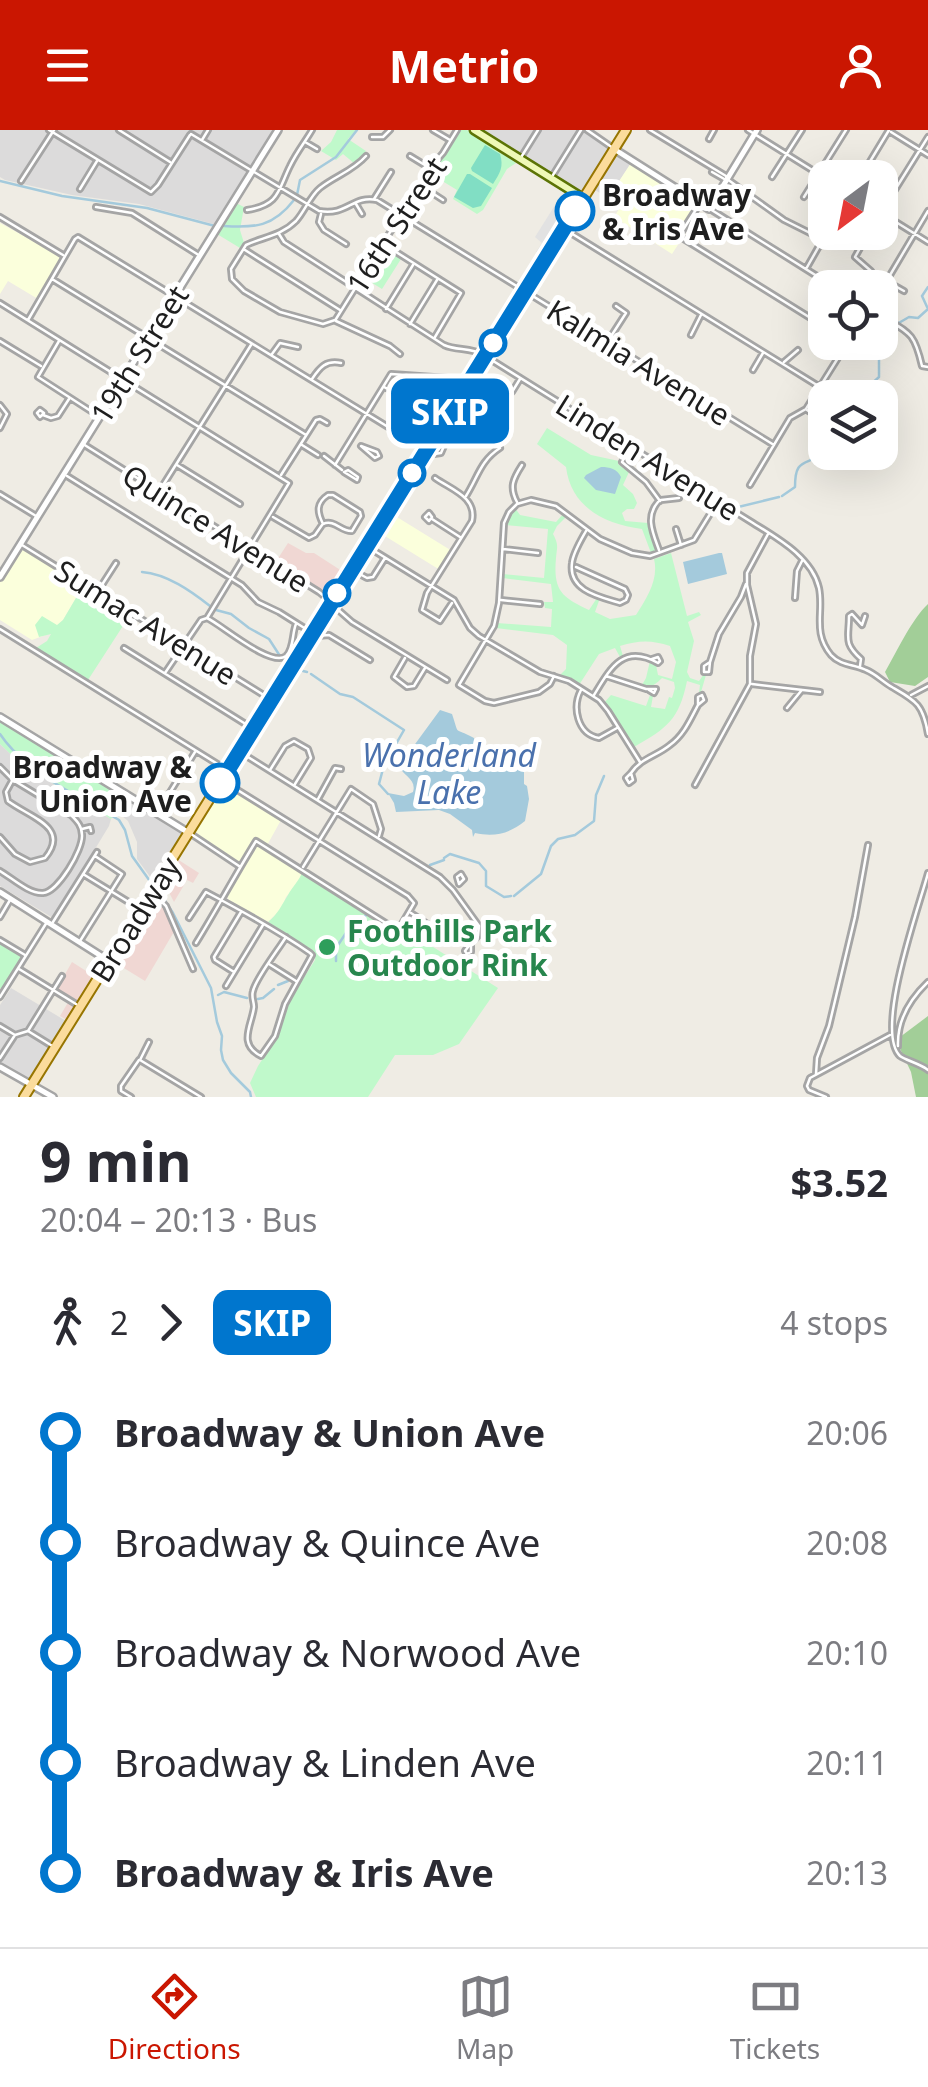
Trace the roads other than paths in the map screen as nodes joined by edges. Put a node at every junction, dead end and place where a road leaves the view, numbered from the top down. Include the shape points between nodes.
1 (119, 130) edge
2 (208, 130) edge
3 (278, 130) edge
4 (312, 130) edge
5 (390, 130) edge
6 (432, 130) edge
7 (458, 130) edge
8 (474, 130) edge
9 (538, 130) edge
10 (584, 130) edge
11 (626, 130) edge
12 (650, 130) edge
13 (671, 130) edge
14 (714, 130) edge
15 (802, 130) edge
16 (846, 130) edge
17 (889, 130) edge
18 (51, 131) edge
19 (754, 131) edge
20 (190, 132) edge
21 (486, 133) edge
22 (372, 137) dead end
23 (928, 137) edge
24 (665, 139) junction
25 (709, 139) dead end
26 (202, 140) junction
27 (451, 141) junction
28 (305, 142) junction
29 (317, 149) dead end
30 (614, 150) junction
31 (920, 150) junction
32 (787, 154) junction
33 (928, 154) edge
34 (366, 156) dead end
35 (410, 156) dead end
36 (520, 159) junction
37 (98, 160) junction
38 (828, 160) edge
39 (871, 160) edge
40 (172, 162) junction
41 (808, 167) edge
42 (430, 168) junction
43 (253, 171) junction
44 (391, 172) dead end
45 (551, 178) junction
46 (772, 178) dead end
47 (727, 180) junction
48 (21, 181) dead end
49 (419, 185) junction
50 (898, 185) edge
51 (281, 188) junction
52 (80, 189) dead end
53 (808, 192) edge
54 (583, 198) junction
55 (804, 198) dead end
56 (374, 199) junction
57 (443, 200) dead end
58 (355, 203) junction
59 (700, 203) junction
60 (308, 204) junction
61 (96, 207) dead end
62 (709, 208) junction
63 (247, 210) dead end
64 (928, 211) edge
65 (322, 212) junction
66 (362, 214) dead end
67 (400, 214) junction
68 (0, 217) edge
69 (898, 224) edge
70 (564, 229) junction
71 (808, 233) edge
72 (279, 234) junction
73 (914, 234) junction
74 (928, 242) edge
75 (346, 244) dead end
76 (383, 244) junction
77 (243, 248) junction
78 (818, 250) edge
79 (859, 250) edge
80 (64, 256) junction
81 (200, 256) junction
82 (414, 264) junction
83 (806, 269) joint
84 (870, 270) edge
85 (893, 270) edge
86 (438, 278) junction
87 (52, 279) junction
88 (356, 287) junction
89 (898, 288) edge
90 (525, 292) junction
91 (904, 292) dead end
92 (175, 296) junction
93 (0, 303) edge
94 (616, 306) dead end
95 (386, 308) junction
96 (341, 310) junction
97 (702, 314) junction
98 (808, 316) edge
99 (28, 320) junction
100 (335, 320) junction
101 (410, 324) junction
102 (898, 328) edge
103 (691, 335) dead end
104 (149, 338) junction
105 (60, 339) junction
106 (434, 339) junction
107 (0, 342) edge
108 (607, 342) junction
109 (252, 343) junction
110 (298, 347) dead end
111 (798, 350) dead end
112 (764, 352) junction
113 (400, 354) dead end
114 (271, 356) junction
115 (485, 356) junction
116 (342, 363) dead end
117 (783, 364) junction
118 (42, 367) junction
119 (928, 368) edge
120 (753, 370) dead end
121 (521, 378) junction
122 (123, 379) junction
123 (311, 380) junction
124 (809, 380) edge
125 (468, 382) junction
126 (226, 385) junction
127 (383, 386) junction
128 (512, 392) dead end
129 (70, 398) junction
130 (416, 401) dead end
131 (0, 404) edge
132 (808, 406) edge
133 (806, 409) joint
134 (366, 414) junction
135 (44, 415) dead end
136 (100, 416) junction
137 (328, 423) dead end
138 (453, 425) dead end
139 (200, 426) junction
140 (0, 428) edge
141 (306, 435) junction
142 (351, 438) junction
143 (83, 444) junction
144 (300, 444) junction
145 (774, 445) junction
146 (361, 446) dead end
147 (631, 446) junction
148 (500, 448) dead end
149 (430, 452) junction
150 (318, 455) dead end
151 (324, 456) dead end
152 (176, 465) junction
153 (335, 465) junction
154 (522, 465) dead end
155 (344, 471) dead end
156 (64, 474) junction
157 (280, 476) junction
158 (435, 478) dead end
159 (750, 484) dead end
160 (159, 492) junction
161 (0, 494) edge
162 (465, 498) junction
163 (678, 498) dead end
164 (660, 501) junction
165 (718, 501) junction
166 (240, 504) dead end
167 (518, 504) junction
168 (270, 516) junction
169 (37, 517) junction
170 (432, 519) dead end
171 (324, 524) junction
172 (676, 529) dead end
173 (586, 530) junction
174 (769, 533) junction
175 (462, 538) junction
176 (20, 544) junction
177 (366, 546) junction
178 (681, 546) junction
179 (249, 549) junction
180 (501, 549) junction
181 (538, 552) dead end
182 (660, 553) junction
183 (574, 557) junction
184 (385, 558) junction
185 (802, 560) junction
186 (116, 563) dead end
187 (576, 567) junction
188 (355, 570) junction
189 (573, 572) junction
190 (0, 577) edge
191 (231, 578) junction
192 (747, 582) junction
193 (431, 586) junction
194 (98, 592) junction
195 (795, 598) dead end
196 (454, 600) junction
197 (499, 600) junction
198 (331, 603) junction
199 (540, 604) dead end
200 (865, 616) dead end
201 (207, 618) junction
202 (297, 623) junction
203 (0, 629) edge
204 (313, 633) junction
205 (486, 640) junction
206 (184, 646) junction
207 (124, 648) dead end
208 (406, 655) junction
209 (370, 660) dead end
210 (652, 660) dead end
211 (710, 662) dead end
212 (425, 667) junction
213 (859, 667) junction
214 (165, 673) junction
215 (554, 676) junction
216 (606, 676) junction
217 (446, 680) dead end
218 (750, 684) junction
219 (928, 686) edge
220 (582, 689) junction
221 (649, 690) dead end
222 (802, 690) junction
223 (820, 692) dead end
224 (593, 696) junction
225 (910, 696) junction
226 (271, 700) junction
227 (698, 706) dead end
228 (787, 708) dead end
229 (0, 717) edge
230 (618, 727) junction
231 (253, 728) junction
232 (928, 734) edge
233 (196, 750) junction
234 (239, 752) junction
235 (640, 762) junction
236 (0, 767) edge
237 (336, 767) dead end
238 (270, 770) junction
239 (228, 771) junction
240 (631, 773) dead end
241 (13, 780) junction
242 (222, 780) junction
243 (695, 785) dead end
244 (294, 786) junction
245 (317, 800) junction
246 (337, 812) junction
247 (156, 813) junction
248 (81, 829) junction
249 (92, 830) dead end
250 (188, 833) junction
251 (0, 837) edge
252 (378, 837) junction
253 (320, 840) junction
254 (868, 845) dead end
255 (240, 867) junction
256 (302, 870) junction
257 (0, 871) edge
258 (928, 873) edge
259 (83, 874) junction
260 (459, 884) dead end
261 (453, 890) junction
262 (111, 891) junction
263 (0, 892) edge
264 (152, 892) junction
265 (11, 899) junction
266 (221, 900) junction
267 (141, 910) junction
268 (242, 911) junction
269 (410, 912) junction
270 (0, 917) edge
271 (189, 918) dead end
272 (50, 922) junction
273 (264, 923) junction
274 (286, 937) junction
275 (447, 937) dead end
276 (0, 940) edge
277 (80, 941) junction
278 (196, 943) dead end
279 (471, 943) dead end
280 (26, 956) junction
281 (109, 961) junction
282 (269, 964) junction
283 (18, 968) junction
284 (193, 969) dead end
285 (234, 972) junction
286 (62, 976) dead end
287 (298, 982) junction
288 (928, 982) edge
289 (226, 986) dead end
290 (53, 990) junction
291 (2, 991) edge
292 (0, 997) edge
293 (80, 1007) junction
294 (0, 1026) edge
295 (28, 1031) junction
296 (891, 1034) junction
297 (15, 1035) junction
298 (150, 1042) dead end
299 (55, 1047) junction
300 (899, 1052) junction
301 (0, 1058) edge
302 (140, 1059) junction
303 (0, 1068) edge
304 (928, 1070) edge
305 (816, 1074) junction
306 (31, 1085) junction
307 (24, 1097) edge
308 (53, 1097) edge
309 (130, 1097) edge
310 (201, 1097) edge
311 (826, 1097) edge

1 - 40 street
2 - 26 street
3 - 43 street, 19th Street
4 - 28 street
5 - 22 street
6 - 27 street
7 - 27 street, 16th Street
8 - 21 main road
9 - 36 street
10 - 30 street
10 - 45 street
11 - 30 main road, Broadway
12 - 24 street
13 - 24 street
14 - 25 street
15 - 32 street
16 - 38 street
17 - 31 street
17 - 39 street
18 - 37 street
18 - 48 street
19 - 32 street
19 - 47 street
20 - 26 street
20 - 40 street
21 - 36 main road
23 - 31 street
24 - 47 street
26 - 43 street
27 - 42 street, 16th Street
28 - 29 street
28 - 51 street
30 - 54 main road, Broadway
30 - 59 street
31 - 33 street
31 - 50 street
32 - 41 street
32 - 46 street
34 - 60 street
35 - 42 street
36 - 45 main road
37 - 40 street via 151,192
37 - 52 street
42 - 49 street, 16th Street
43 - 51 street
43 - 81 street, 19th Street
44 - 56 street
45 - 54 main road
47 - 62 street
47 - 71 street
49 - 57 street
49 - 67 street, 16th Street
51 - 60 street
51 - 63 street via 268,204
53 - 55 street
54 - 70 main road, Broadway
56 - 58 street
56 - 67 street, Kalmia Avenue
58 - 65 street
58 - 66 street
59 - 62 street
59 - 98 street via 679,236
60 - 65 street
60 - 72 street
61 - 81 street via 132,214
62 - 83 street
64 - 73 street
65 - 75 street via 322,228
67 - 76 street, 16th Street
67 - 90 street, Kalmia Avenue
68 - 80 street
69 - 73 street
70 - 90 main road, Broadway
70 - 97 street
72 - 77 street
72 - 88 street, Linden Avenue
73 - 74 street
73 - 85 street
76 - 82 street
76 - 88 street, 16th Street
77 - 96 street
77 - 100 street via 230,272 244,291 283,313 324,324
78 - 83 street
79 - 84 street via 855,258
80 - 87 street
80 - 92 street via 80,237
81 - 92 street, 19th Street
82 - 86 street
82 - 95 street
86 - 101 street
86 - 106 street via 461,293
87 - 99 street
87 - 104 street
88 - 95 street, Linden Avenue
88 - 96 street, 16th Street
89 - 91 street
90 - 108 street, Kalmia Avenue
90 - 115 main road, Broadway
92 - 104 street, 19th Street
92 - 109 street
93 - 99 street
94 - 108 street via 626,313
95 - 101 street, Linden Avenue
96 - 100 street, 16th Street
97 - 103 street
97 - 112 street
99 - 105 street
100 - 113 street
101 - 106 street, Linden Avenue
102 - 119 street via 915,340
104 - 122 street, 19th Street
104 - 126 street
105 - 118 street
105 - 122 street
106 - 115 street, Linden Avenue
107 - 118 street
108 - 145 street, Kalmia Avenue
109 - 114 street
109 - 126 street
110 - 114 street via 280,343
111 - 117 street
112 - 117 street
112 - 120 street
114 - 123 street
115 - 121 street, Linden Avenue
115 - 125 main road, Broadway
116 - 123 street via 324,364
117 - 124 street
118 - 129 street via 40,380
121 - 128 street
121 - 147 street, Linden Avenue
122 - 136 street, 19th Street
122 - 139 street
123 - 134 street
125 - 127 street via 394,374
125 - 149 main road, Broadway
126 - 139 street
126 - 141 street
127 - 130 street
127 - 134 street
129 - 135 street via 57,416
129 - 136 street
131 - 140 street via 7,416
132 - 133 street
133 - 145 street via 790,418
134 - 142 street
134 - 149 street
136 - 143 street, 19th Street
137 - 141 street via 316,420
138 - 149 street via 440,453
139 - 152 street
139 - 157 street
141 - 144 street
142 - 146 street
142 - 153 street
143 - 156 street, 19th Street
143 - 160 street, Quince Avenue
144 - 150 street
144 - 157 street
145 - 159 street
147 - 164 street via 622,462
147 - 165 street, Linden Avenue
148 - 162 street via 482,462
149 - 177 main road, Broadway
151 - 153 street
152 - 160 street
152 - 166 street
153 - 155 street
154 - 167 street via 512,485
156 - 169 street, 19th Street
156 - 191 street
157 - 168 street via 289,485
158 - 162 street
160 - 179 street, Quince Avenue
161 - 169 street
162 - 175 street via 474,510
163 - 164 street
164 - 182 street via 650,522
165 - 174 street, Linden Avenue
165 - 178 street via 697,537
167 - 173 street via 556,506
167 - 180 street via 506,516
168 - 171 street via 309,538
168 - 179 street
169 - 176 street, 19th Street
170 - 175 street
171 - 171 street via 317,511 328,495 360,512 350,532
172 - 178 street
173 - 182 street via 638,555
173 - 183 street
174 - 185 street, Linden Avenue
174 - 192 street
175 - 193 street
176 - 190 street, 19th Street
176 - 194 street, Sumac Avenue
177 - 184 street
177 - 188 main road, Broadway
178 - 182 street
179 - 191 street
179 - 198 street, Quince Avenue
180 - 181 street
180 - 197 street
183 - 187 street
183 - 189 street
184 - 188 street via 373,577
184 - 193 street
185 - 195 street
185 - 213 street, Linden Avenue via 818,586 825,646 837,660
186 - 194 street
187 - 189 street
187 - 189 street via 625,589 626,600 584,590
188 - 198 main road, Broadway
191 - 201 street
191 - 202 street
192 - 211 street
192 - 218 street via 756,624
193 - 196 street
193 - 196 street via 422,610 437,620
194 - 206 street, Sumac Avenue
196 - 205 street
197 - 199 street
197 - 205 street
198 - 204 main road, Broadway
198 - 208 street, Quince Avenue
200 - 213 street via 862,625 849,616 848,644
201 - 202 street via 273,658 290,651
201 - 206 street
202 - 204 street
203 - 233 street
204 - 209 street via 329,635
204 - 226 main road, Broadway
205 - 215 street
205 - 215 street via 459,685 485,702 539,692
206 - 214 street
206 - 226 street, Sumac Avenue
207 - 214 street
208 - 212 street, Quince Avenue
208 - 212 street via 394,677 408,687
210 - 216 street via 622,659
212 - 217 street, Quince Avenue
213 - 225 street
214 - 231 street
215 - 220 street
216 - 221 street
216 - 224 street
218 - 222 street
218 - 243 street
219 - 225 street
220 - 224 street
220 - 230 street via 578,721 587,733 599,738
222 - 223 street
222 - 228 street
224 - 230 street
225 - 232 street
226 - 231 main road, Broadway
227 - 235 street via 672,744
229 - 247 street
230 - 235 street
231 - 234 main road, Broadway
233 - 239 street
233 - 247 street
234 - 238 street
234 - 239 main road, Broadway
235 - 240 street
236 - 241 street
237 - 245 street
238 - 244 street
238 - 244 street via 287,744 301,744 310,758
239 - 242 main road, Broadway
241 - 248 street via 71,814
241 - 251 street via 8,801 47,826 54,845 45,858 30,862
242 - 250 main road, Broadway
242 - 253 street
244 - 245 street
245 - 246 street
246 - 252 street
246 - 252 street via 351,789 373,804
246 - 253 street
247 - 250 street
248 - 249 street
248 - 257 street via 80,849 47,896
250 - 255 street
250 - 264 main road, Broadway
252 - 261 street
253 - 256 street
253 - 269 street via 408,896 414,902
254 - 305 street
255 - 256 street via 256,841
255 - 266 street
256 - 269 street via 398,929
258 - 296 street
259 - 262 street
259 - 262 street via 96,854 122,873
259 - 272 street
260 - 261 street
261 - 279 street via 479,926
262 - 267 street
262 - 277 street
263 - 265 street
264 - 267 main road, Broadway
264 - 284 street via 166,906
265 - 270 street
265 - 272 street
266 - 268 street
266 - 271 street via 205,892
266 - 278 street
267 - 281 main road, Broadway
268 - 273 street
268 - 285 street via 214,956
269 - 275 street
272 - 277 street
272 - 280 street
273 - 274 street
273 - 285 street
274 - 282 street
274 - 287 street via 312,956
276 - 280 street
277 - 281 street
280 - 283 street
281 - 293 main road, Broadway
282 - 287 street
282 - 287 street via 252,992 248,1030 261,1056
283 - 290 street
283 - 291 street
285 - 289 street
286 - 290 street
288 - 300 street via 902,1015
290 - 293 street
290 - 295 street
291 - 292 street
293 - 299 main road, Broadway
294 - 297 street
295 - 297 street
295 - 299 street
296 - 300 street
296 - 305 street
297 - 301 street
298 - 302 street
299 - 306 main road, Broadway
300 - 304 street
302 - 309 street via 120,1089
302 - 310 street
303 - 306 street
305 - 311 street via 807,1088
306 - 307 main road, Broadway
306 - 308 street

